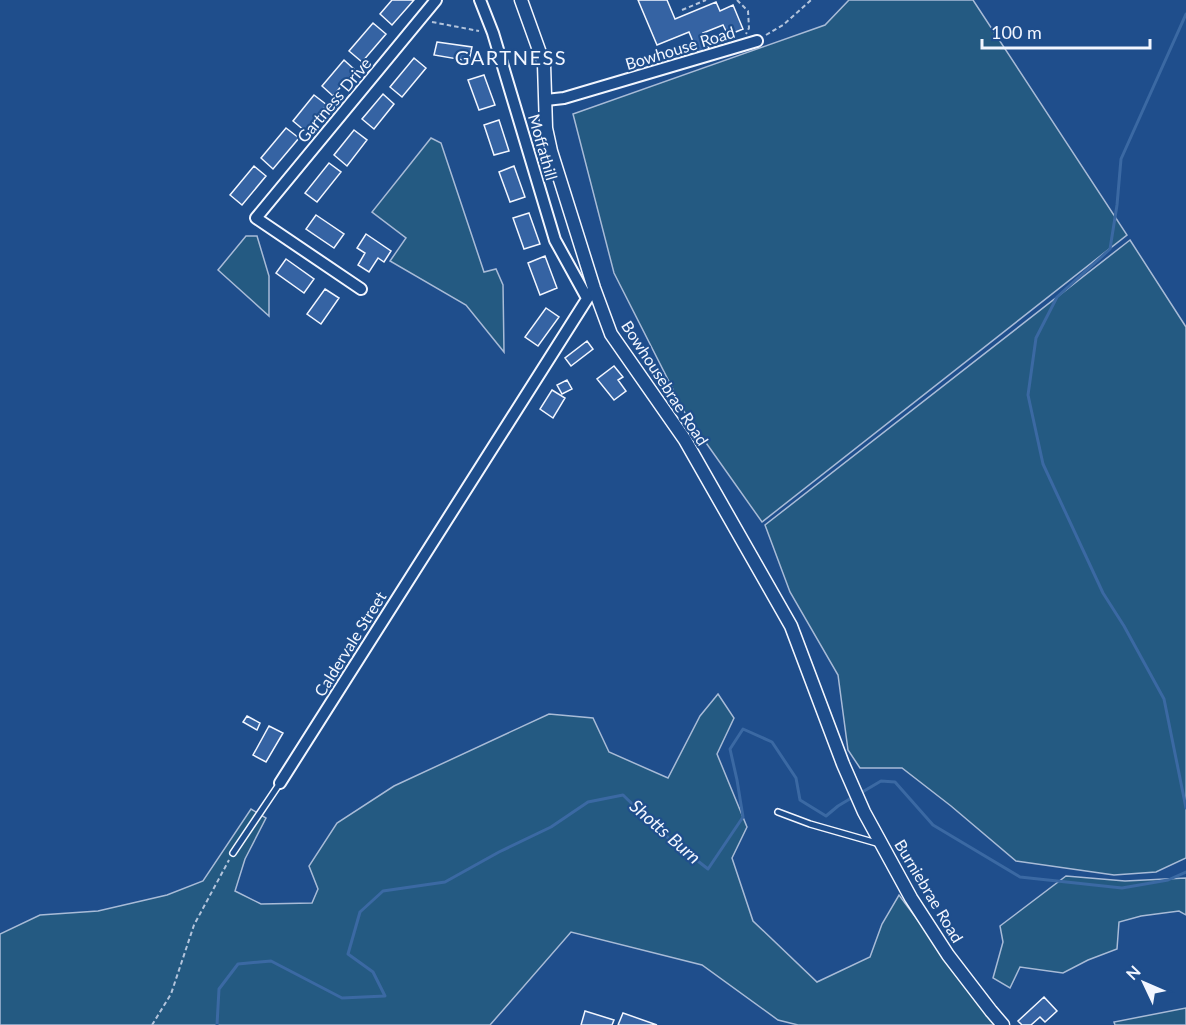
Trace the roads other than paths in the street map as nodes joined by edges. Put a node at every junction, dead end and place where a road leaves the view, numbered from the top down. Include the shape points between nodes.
1 (436, 0) edge
2 (480, 0) edge
3 (521, 0) edge
4 (757, 40) road end
5 (546, 100) junction
6 (361, 289) dead end
7 (590, 293) junction
8 (843, 764) joint
9 (280, 783) joint
10 (778, 812) dead end
11 (882, 844) junction
12 (233, 853) road end
13 (1003, 1025) edge

1 - 6 street, Gartness Drive via 256,218
2 - 7 street, Moffathill via 555,240
3 - 5 street, Bowhousebrae Road via 544,64
4 - 5 street, Bowhouse Road
5 - 7 street, Bowhousebrae Road via 551,151
7 - 8 street, Bowhousebrae Road via 611,334 685,440 791,626
7 - 9 street, Caldervale Street
8 - 11 street, Burniebrae Road
9 - 12 lane, Caldervale Street
10 - 11 lane
11 - 13 street, Burniebrae Road via 928,926

